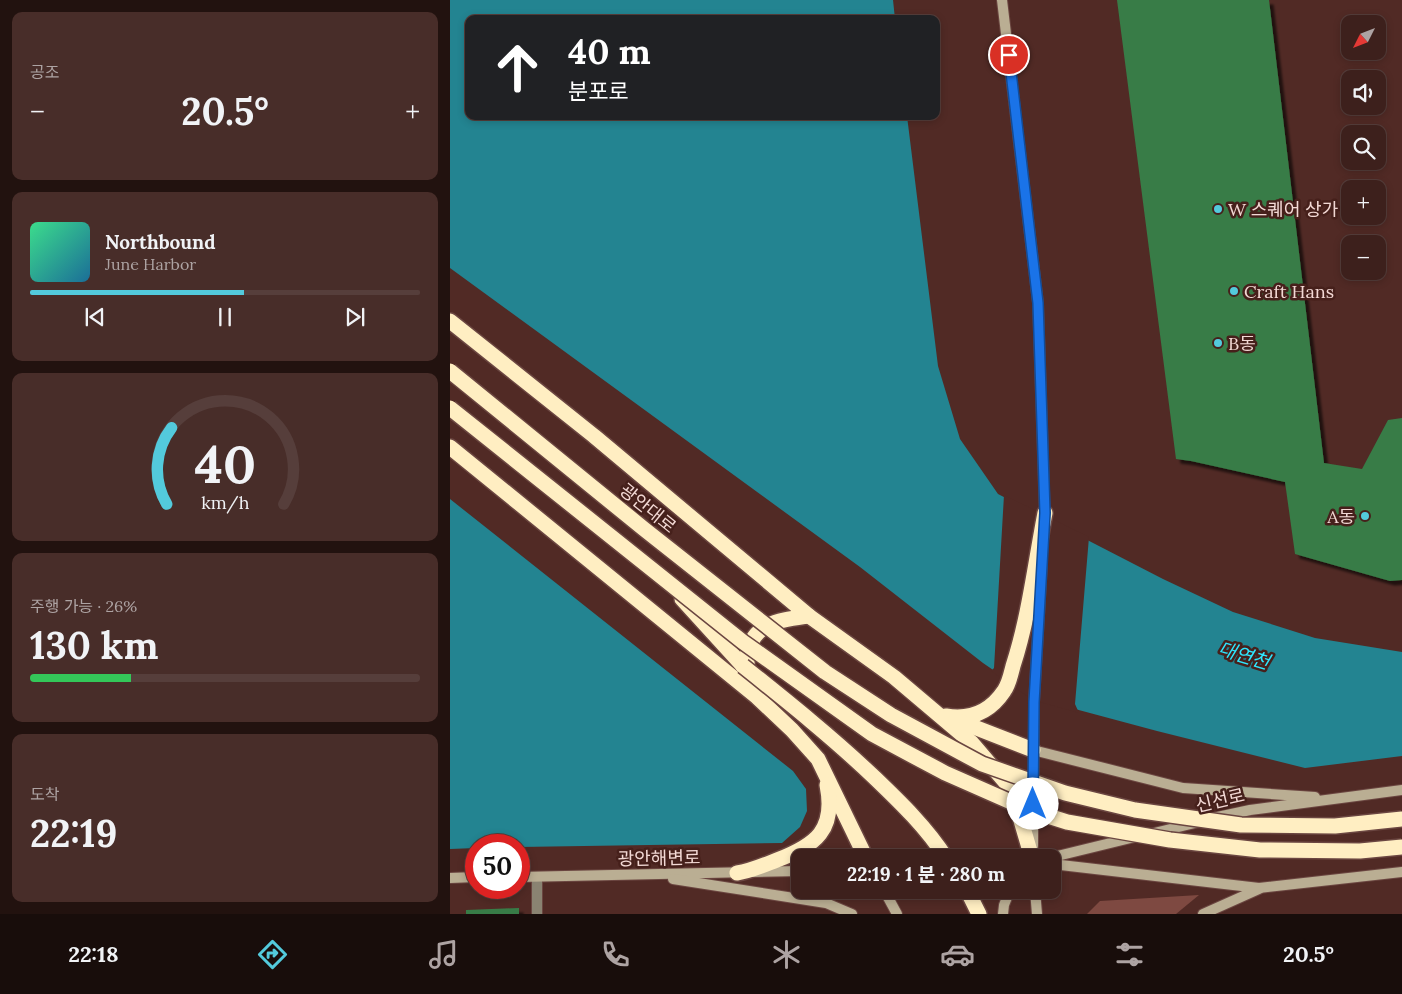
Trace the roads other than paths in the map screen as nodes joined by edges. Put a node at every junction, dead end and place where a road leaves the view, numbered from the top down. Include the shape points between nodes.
1 (1002, 0) edge
2 (450, 321) edge
3 (450, 371) edge
4 (450, 408) edge
5 (450, 447) edge
6 (1045, 513) junction
7 (662, 578) junction
8 (809, 616) junction
9 (751, 693) junction
10 (913, 694) junction
11 (946, 716) junction
12 (1034, 750) junction
13 (823, 770) junction
14 (1402, 790) edge
15 (1341, 798) junction
16 (1402, 819) edge
17 (1402, 846) edge
18 (862, 849) edge
19 (939, 849) edge
20 (1029, 849) edge
21 (1032, 849) edge
22 (1061, 855) edge
23 (1061, 865) edge
24 (791, 871) edge
25 (1402, 872) edge
26 (737, 873) junction
27 (644, 875) junction
28 (530, 876) edge
29 (537, 876) junction
30 (465, 877) edge
31 (450, 878) edge
32 (1259, 888) junction
33 (889, 899) edge
34 (972, 899) edge
35 (1006, 899) edge
36 (1036, 899) edge
37 (537, 914) edge
38 (852, 914) edge
39 (897, 914) edge
40 (979, 914) edge
41 (1003, 914) edge
42 (1037, 914) edge
43 (1203, 914) edge

1 - 6 main road via 1038,303
2 - 8 highway via 594,436
3 - 16 highway, 광안대로, bridge via 825,672 891,715 982,764 1065,793 1135,810 1241,825 1336,826
4 - 7 highway, bridge
5 - 9 highway
6 - 11 highway via 1017,653 1005,690 980,714 957,718
6 - 12 main road
7 - 17 highway, bridge via 743,642 872,734 945,773 1029,810 1067,822 1170,840 1260,850 1360,851
7 - 19 highway, bridge via 743,666 807,717 900,801
8 - 9 highway via 776,621 754,636 747,658
8 - 10 highway
9 - 13 highway via 812,751
10 - 11 highway
10 - 20 highway via 972,743 1012,790
11 - 12 highway
12 - 15 main road via 1182,788
12 - 21 main road
13 - 18 highway
13 - 26 highway via 829,798 826,824 814,842 795,853
14 - 15 main road, 신선로
15 - 22 main road, 신선로 via 1250,810
23 - 32 main road
24 - 26 main road, 광안해변로
25 - 32 main road
26 - 27 main road, 광안해변로
27 - 29 main road, 광안해변로
27 - 38 main road via 826,903
28 - 29 main road, 광안해변로
29 - 37 street
30 - 31 main road
32 - 43 main road
33 - 39 main road
34 - 40 highway
35 - 41 main road
36 - 42 main road

